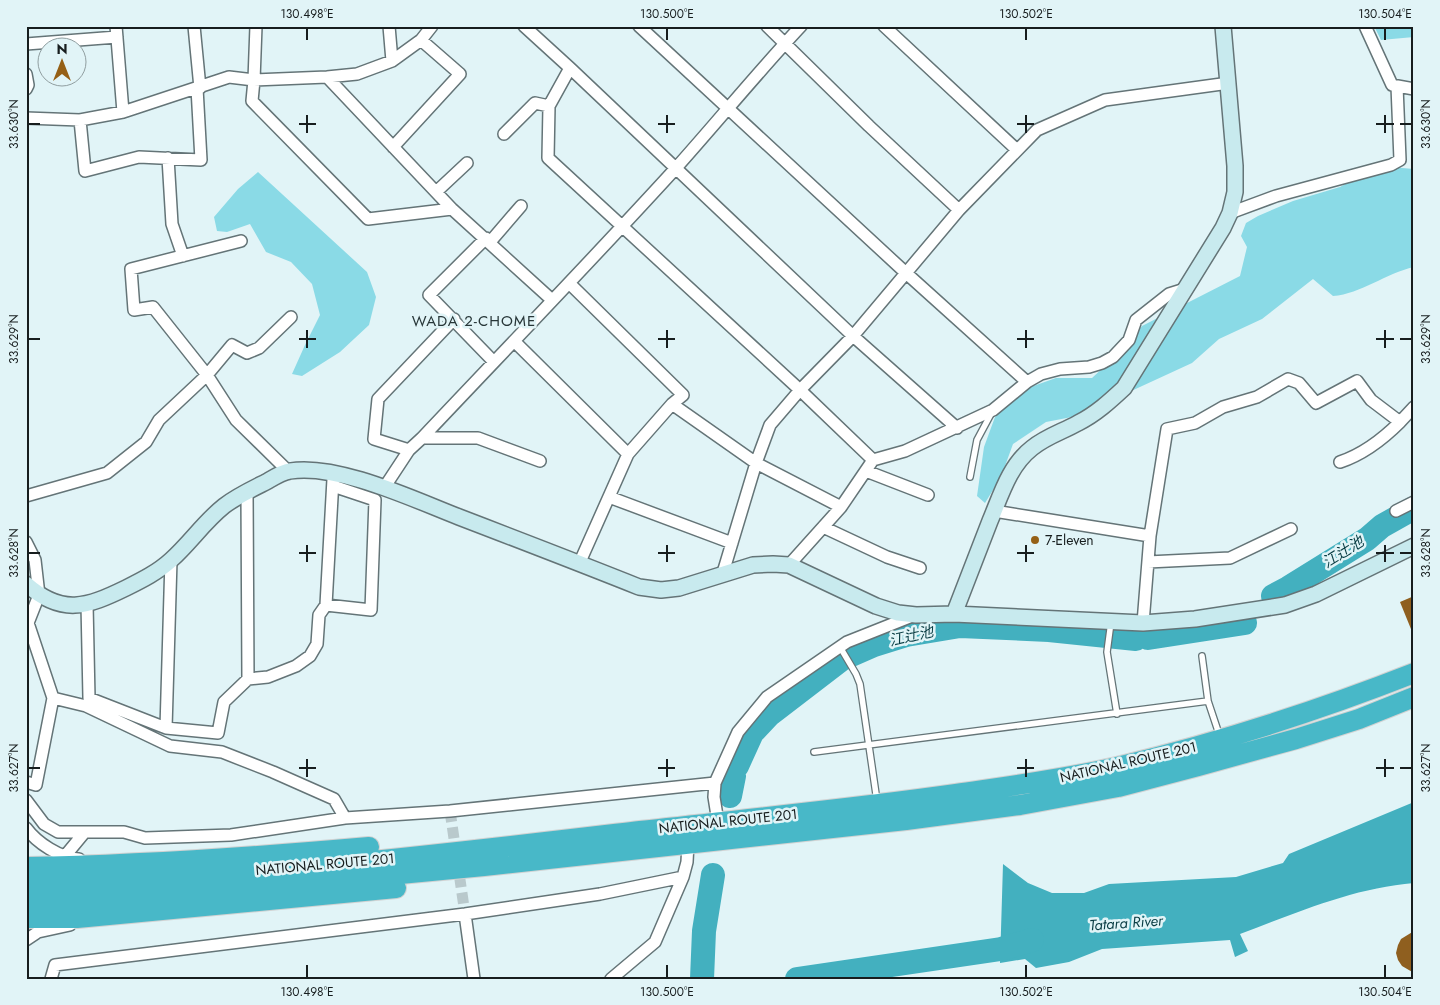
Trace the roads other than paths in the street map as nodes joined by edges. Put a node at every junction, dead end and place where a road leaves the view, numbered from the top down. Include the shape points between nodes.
1 (194, 26) edge
2 (256, 26) edge
3 (389, 26) edge
4 (432, 26) edge
5 (524, 26) edge
6 (639, 26) edge
7 (767, 26) edge
8 (801, 26) edge
9 (884, 26) edge
10 (1223, 26) edge
11 (1365, 26) edge
12 (117, 32) edge
13 (421, 40) junction
14 (26, 44) edge
15 (785, 44) junction
16 (392, 61) junction
17 (570, 68) junction
18 (26, 74) edge
19 (328, 77) junction
20 (254, 80) junction
21 (1229, 83) junction
22 (1397, 86) junction
23 (199, 88) junction
24 (26, 89) edge
25 (1414, 89) edge
26 (549, 106) junction
27 (728, 110) junction
28 (123, 112) junction
29 (26, 118) edge
30 (80, 120) junction
31 (504, 134) dead end
32 (393, 147) junction
33 (1017, 150) junction
34 (168, 158) junction
35 (467, 163) dead end
36 (675, 168) junction
37 (436, 192) junction
38 (522, 206) dead end
39 (452, 209) junction
40 (959, 210) junction
41 (1230, 213) junction
42 (622, 227) junction
43 (488, 240) junction
44 (241, 241) dead end
45 (183, 256) junction
46 (906, 273) junction
47 (569, 283) junction
48 (1185, 289) junction
49 (552, 300) junction
50 (291, 317) dead end
51 (454, 319) junction
52 (853, 336) junction
53 (515, 342) junction
54 (494, 362) junction
55 (207, 375) junction
56 (1027, 382) junction
57 (800, 390) junction
58 (672, 404) junction
59 (992, 410) junction
60 (1413, 411) edge
61 (1400, 422) junction
62 (957, 428) junction
63 (422, 438) junction
64 (409, 450) junction
65 (628, 454) junction
66 (873, 460) junction
67 (540, 461) dead end
68 (1340, 462) dead end
69 (756, 463) junction
70 (288, 471) junction
71 (866, 471) junction
72 (970, 477) dead end
73 (333, 479) junction
74 (384, 488) junction
75 (247, 492) junction
76 (928, 495) dead end
77 (26, 496) edge
78 (609, 497) junction
79 (1414, 502) edge
80 (841, 507) junction
81 (994, 511) junction
82 (1396, 511) dead end
83 (823, 527) junction
84 (1291, 528) dead end
85 (1150, 536) junction
86 (26, 542) edge
87 (732, 543) junction
88 (1414, 546) edge
89 (171, 560) junction
90 (1148, 562) junction
91 (580, 564) junction
92 (789, 566) junction
93 (920, 568) dead end
94 (722, 576) junction
95 (26, 584) edge
96 (39, 595) junction
97 (87, 604) junction
98 (326, 605) junction
99 (954, 614) junction
100 (916, 615) junction
101 (1111, 622) junction
102 (1143, 624) junction
103 (840, 647) junction
104 (1202, 656) dead end
105 (1414, 673) edge
106 (248, 680) junction
107 (1414, 697) edge
108 (54, 698) junction
109 (1208, 701) junction
110 (1117, 714) junction
111 (166, 728) junction
112 (1221, 739) junction
113 (869, 745) junction
114 (814, 752) dead end
115 (26, 782) edge
116 (715, 783) junction
117 (26, 800) edge
118 (878, 804) junction
119 (345, 818) junction
120 (718, 822) junction
121 (26, 828) edge
122 (640, 831) junction
123 (84, 832) junction
124 (688, 844) junction
125 (626, 850) junction
126 (65, 856) junction
127 (203, 860) junction
128 (26, 867) edge
129 (683, 876) junction
130 (26, 883) edge
131 (26, 902) edge
132 (113, 914) junction
133 (465, 914) junction
134 (26, 918) edge
135 (26, 940) edge
136 (51, 979) edge
137 (474, 979) edge
138 (611, 979) edge

1 - 23 street
2 - 20 street
3 - 16 street
4 - 13 street
5 - 17 street
6 - 27 street
7 - 15 street
8 - 15 street
9 - 33 street
10 - 21 street
11 - 22 street via 1392,86
12 - 14 street
12 - 28 street
13 - 16 street
13 - 32 street via 460,74
15 - 27 street
15 - 40 street
16 - 19 street via 357,74
17 - 26 street
17 - 36 street
18 - 24 street
19 - 20 street
19 - 32 street
20 - 23 street via 229,77
20 - 39 street via 252,101 368,219
21 - 33 street via 1106,100 1036,130
21 - 41 street via 1235,166 1235,192
22 - 25 street
22 - 41 street via 1400,160 1276,196
23 - 28 street
23 - 34 street via 200,160
26 - 31 street via 534,103
26 - 42 street via 548,158
27 - 36 street
27 - 46 street
28 - 30 street
29 - 30 street
30 - 34 street via 85,171 139,157
32 - 37 street
33 - 40 street
34 - 45 street via 172,224
35 - 37 street
36 - 42 street
36 - 52 street
37 - 39 street
38 - 43 street
39 - 43 street
40 - 46 street
41 - 48 street
42 - 47 street
42 - 57 street
43 - 49 street
43 - 51 street via 429,294
44 - 45 street
45 - 55 street via 131,269 134,310 153,307
46 - 52 street
46 - 56 street
47 - 49 street
47 - 58 street via 683,395
48 - 56 street via 1168,294 1136,320 1129,340 1113,357 1089,367 1041,374
48 - 81 street via 1124,388 1108,404 1048,436 1030,450 1016,465
49 - 53 street
50 - 55 street via 258,348 247,353 232,345
51 - 54 street
51 - 64 street via 378,399 374,439
52 - 57 street
52 - 62 street
53 - 54 street
53 - 65 street
54 - 63 street
55 - 70 street via 236,420
55 - 77 street via 159,420 146,442 107,472
56 - 59 street
57 - 66 street
57 - 69 street via 770,425
58 - 65 street
58 - 69 street
59 - 62 street
59 - 72 lane via 977,440
60 - 61 street
61 - 68 street via 1382,440 1355,457
61 - 85 street via 1371,400 1356,381 1316,403 1299,383 1288,379 1257,397 1223,407 1195,423 1167,429
62 - 66 street via 905,451
63 - 64 street
63 - 67 street via 478,438
64 - 74 street
65 - 78 street
66 - 71 street
69 - 80 street
69 - 87 street
70 - 73 street via 309,470
70 - 75 street
71 - 76 street
71 - 80 street
73 - 74 street
73 - 98 street
73 - 98 street via 375,500 371,610
74 - 91 street
75 - 89 street via 224,506
75 - 106 street
78 - 87 street
78 - 91 street
79 - 82 street
80 - 83 street
81 - 85 street
81 - 99 street
83 - 92 street
83 - 93 street via 887,557
84 - 90 street via 1230,558
85 - 90 street
86 - 96 street via 35,560
87 - 94 street
88 - 102 street via 1316,594 1285,604
89 - 97 street via 147,578
89 - 111 street
90 - 102 street
91 - 94 street via 639,587 661,590
92 - 94 street via 754,565
92 - 100 street via 876,606
95 - 96 street
96 - 97 street via 71,606
96 - 108 street via 28,623
97 - 111 street via 89,698
98 - 106 street via 319,615 317,644 310,656 296,666 268,677
99 - 100 street
99 - 101 street
100 - 103 street
101 - 102 street
101 - 110 lane via 1107,652
103 - 113 lane via 860,684
103 - 116 street via 767,697 738,732
104 - 109 lane
105 - 112 highway, NATIONAL ROUTE 201 via 1350,698
106 - 111 street via 224,702 218,732
107 - 124 highway, NATIONAL ROUTE 201 via 1296,739 1118,787 925,818
108 - 115 street via 36,785
108 - 119 street via 86,706 170,746 222,752 273,772 334,800
109 - 110 lane
109 - 112 lane
110 - 113 lane
112 - 118 highway, NATIONAL ROUTE 201 via 1115,767 1020,785
113 - 114 lane
113 - 118 lane
116 - 119 street via 450,811
116 - 120 street
117 - 123 street via 44,824 58,832
118 - 120 highway, NATIONAL ROUTE 201
119 - 123 street via 231,835 145,838 124,832
120 - 122 highway, NATIONAL ROUTE 201
121 - 126 street via 34,838
122 - 127 highway via 562,830
122 - 130 highway, NATIONAL ROUTE 201 via 347,863 178,877
123 - 126 street
124 - 125 highway, NATIONAL ROUTE 201
124 - 129 street
125 - 131 highway, NATIONAL ROUTE 201 via 180,895
125 - 132 highway via 588,864 356,893
126 - 127 street via 72,859
127 - 128 highway
129 - 133 street via 600,894
129 - 138 street via 655,942
132 - 134 highway
132 - 135 street via 38,932
133 - 136 street via 55,965
133 - 137 street

